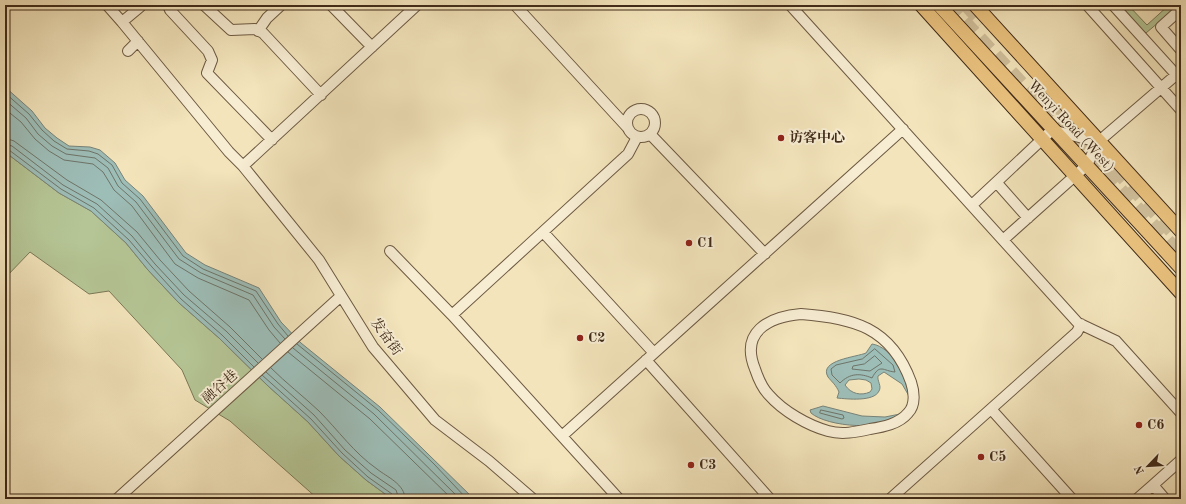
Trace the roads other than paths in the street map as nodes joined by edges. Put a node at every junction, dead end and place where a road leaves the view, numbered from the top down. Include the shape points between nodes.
1 (107, 5) edge
2 (168, 5) edge
3 (204, 5) edge
4 (281, 5) edge
5 (331, 5) edge
6 (417, 5) edge
7 (515, 5) edge
8 (790, 5) edge
9 (921, 5) edge
10 (939, 5) edge
11 (975, 5) edge
12 (1087, 5) edge
13 (1113, 5) edge
14 (140, 8) dead end
15 (1181, 9) edge
16 (122, 22) junction
17 (258, 31) junction
18 (138, 41) junction
19 (372, 47) junction
20 (1181, 50) edge
21 (128, 51) dead end
22 (1179, 78) edge
23 (1161, 89) junction
24 (321, 95) junction
25 (1181, 110) edge
26 (627, 127) junction
27 (903, 129) junction
28 (1052, 130) junction
29 (650, 134) junction
30 (637, 137) junction
31 (1043, 139) junction
32 (272, 140) junction
33 (1098, 142) junction
34 (1087, 165) junction
35 (243, 166) junction
36 (1074, 176) junction
37 (997, 183) junction
38 (972, 205) junction
39 (1028, 218) junction
40 (1181, 231) edge
41 (543, 232) junction
42 (1003, 240) junction
43 (390, 252) dead end
44 (765, 254) junction
45 (1181, 268) edge
46 (1181, 293) edge
47 (341, 296) junction
48 (452, 315) junction
49 (1081, 324) junction
50 (654, 352) junction
51 (646, 360) junction
52 (990, 409) junction
53 (1181, 413) edge
54 (811, 425) joint
55 (562, 436) junction
56 (1181, 460) edge
57 (1153, 485) junction
58 (117, 499) edge
59 (533, 499) edge
60 (619, 499) edge
61 (770, 499) edge
62 (890, 499) edge
63 (1072, 499) edge
64 (1137, 499) edge
65 (1165, 499) edge

1 - 16 street, 发奋街
2 - 32 street via 208,51 212,60 207,73
3 - 17 street via 231,30
4 - 17 street
5 - 19 street
6 - 19 street
7 - 26 street
8 - 27 street
9 - 31 main road
10 - 28 main road, Wenyi Road (West)
11 - 33 main road, Wenyi Road (West)
12 - 23 street
13 - 22 street
14 - 16 street
15 - 20 street via 1161,27
16 - 18 street, 发奋街
17 - 24 street via 263,33
18 - 21 street
18 - 35 street, 发奋街
19 - 24 street
22 - 23 street
23 - 25 street
23 - 33 street
24 - 32 street
26 - 29 street via 630,113 644,109 652,113 655,122
26 - 30 street via 632,135
27 - 38 street
27 - 44 street
28 - 31 street
28 - 33 street
28 - 34 main road, Wenyi Road (West)
29 - 30 street via 642,138
29 - 44 street
30 - 41 street via 628,154
31 - 36 main road
31 - 37 street
32 - 35 street
33 - 34 street
33 - 40 main road, Wenyi Road (West)
34 - 36 street
34 - 45 main road, Wenyi Road (West)
35 - 47 street, 发奋街 via 319,260
36 - 39 street
36 - 46 main road
37 - 38 street
37 - 39 street
38 - 42 street
39 - 42 street
41 - 48 street
41 - 50 street
42 - 49 street
43 - 48 street
44 - 50 street
47 - 58 street, 融谷巷
47 - 59 street, 发奋街 via 373,347 435,420
48 - 55 street
49 - 52 street via 1077,332
49 - 53 street via 1116,341
50 - 51 street
51 - 55 street
51 - 61 street
52 - 62 street
52 - 63 street
54 - 54 street via 768,395 752,362 750,347 754,335 764,325 784,316 801,314 836,317 861,324 891,346 901,360 914,390 910,412 900,421 880,428 848,433 829,431
55 - 60 street
56 - 57 street
57 - 64 street
57 - 65 street

